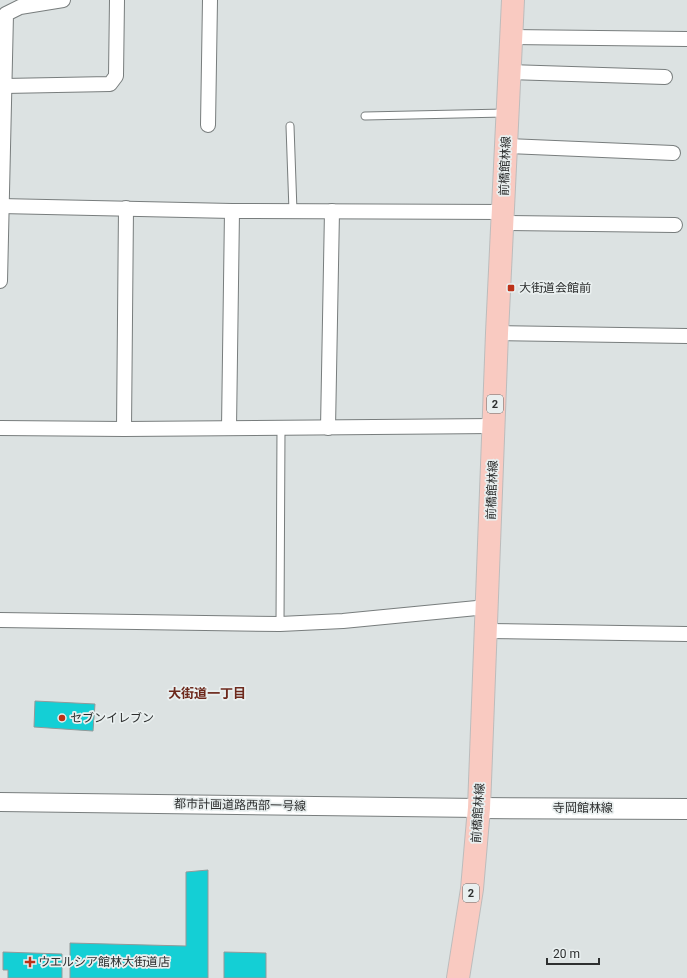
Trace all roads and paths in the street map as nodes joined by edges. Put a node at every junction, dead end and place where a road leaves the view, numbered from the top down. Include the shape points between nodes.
1 (63, 0) edge
2 (117, 0) edge
3 (210, 0) edge
4 (513, 0) edge
5 (3, 17) edge
6 (511, 37) junction
7 (687, 39) edge
8 (509, 72) junction
9 (665, 77) dead end
10 (4, 86) junction
11 (507, 113) junction
12 (365, 116) dead end
13 (208, 126) dead end
14 (290, 126) dead end
15 (506, 146) junction
16 (673, 153) dead end
17 (1, 206) edge
18 (126, 208) junction
19 (232, 211) junction
20 (293, 211) junction
21 (332, 211) junction
22 (503, 217) junction
23 (675, 225) dead end
24 (0, 281) edge
25 (497, 333) junction
26 (687, 336) edge
27 (494, 426) junction
28 (0, 428) edge
29 (229, 428) junction
30 (328, 428) junction
31 (124, 429) junction
32 (281, 429) junction
33 (487, 607) junction
34 (0, 620) edge
35 (280, 624) junction
36 (486, 631) junction
37 (687, 634) edge
38 (0, 802) edge
39 (480, 808) junction
40 (687, 809) edge
41 (458, 978) edge

1 - 5 street via 20,7
2 - 10 street via 116,76 110,84
3 - 13 street
4 - 6 main road, 前橋館林線 / 2
5 - 10 street
6 - 7 street
6 - 8 main road, 前橋館林線 / 2
8 - 9 street
8 - 11 main road, 前橋館林線 / 2
10 - 17 street
11 - 12 lane
11 - 15 main road, 前橋館林線 / 2
14 - 20 lane
15 - 16 street
15 - 22 main road, 前橋館林線 / 2
17 - 18 street
17 - 24 street
18 - 19 street
18 - 31 street
19 - 20 street
19 - 29 street
20 - 21 street
21 - 22 street
21 - 30 street
22 - 23 street
22 - 25 main road, 前橋館林線 / 2
25 - 26 street
25 - 27 main road, 前橋館林線 / 2
27 - 30 street
27 - 33 main road, 前橋館林線 / 2
28 - 31 street
29 - 31 street
29 - 32 street
30 - 32 street
32 - 35 lane
33 - 35 street via 343,621
33 - 36 main road, 前橋館林線 / 2
34 - 35 street
36 - 37 street
36 - 39 main road, 前橋館林線 / 2
38 - 39 street, 都市計画道路西部一号線
39 - 40 main road, 寺岡館林線
39 - 41 main road, 前橋館林線 / 2 via 472,888

